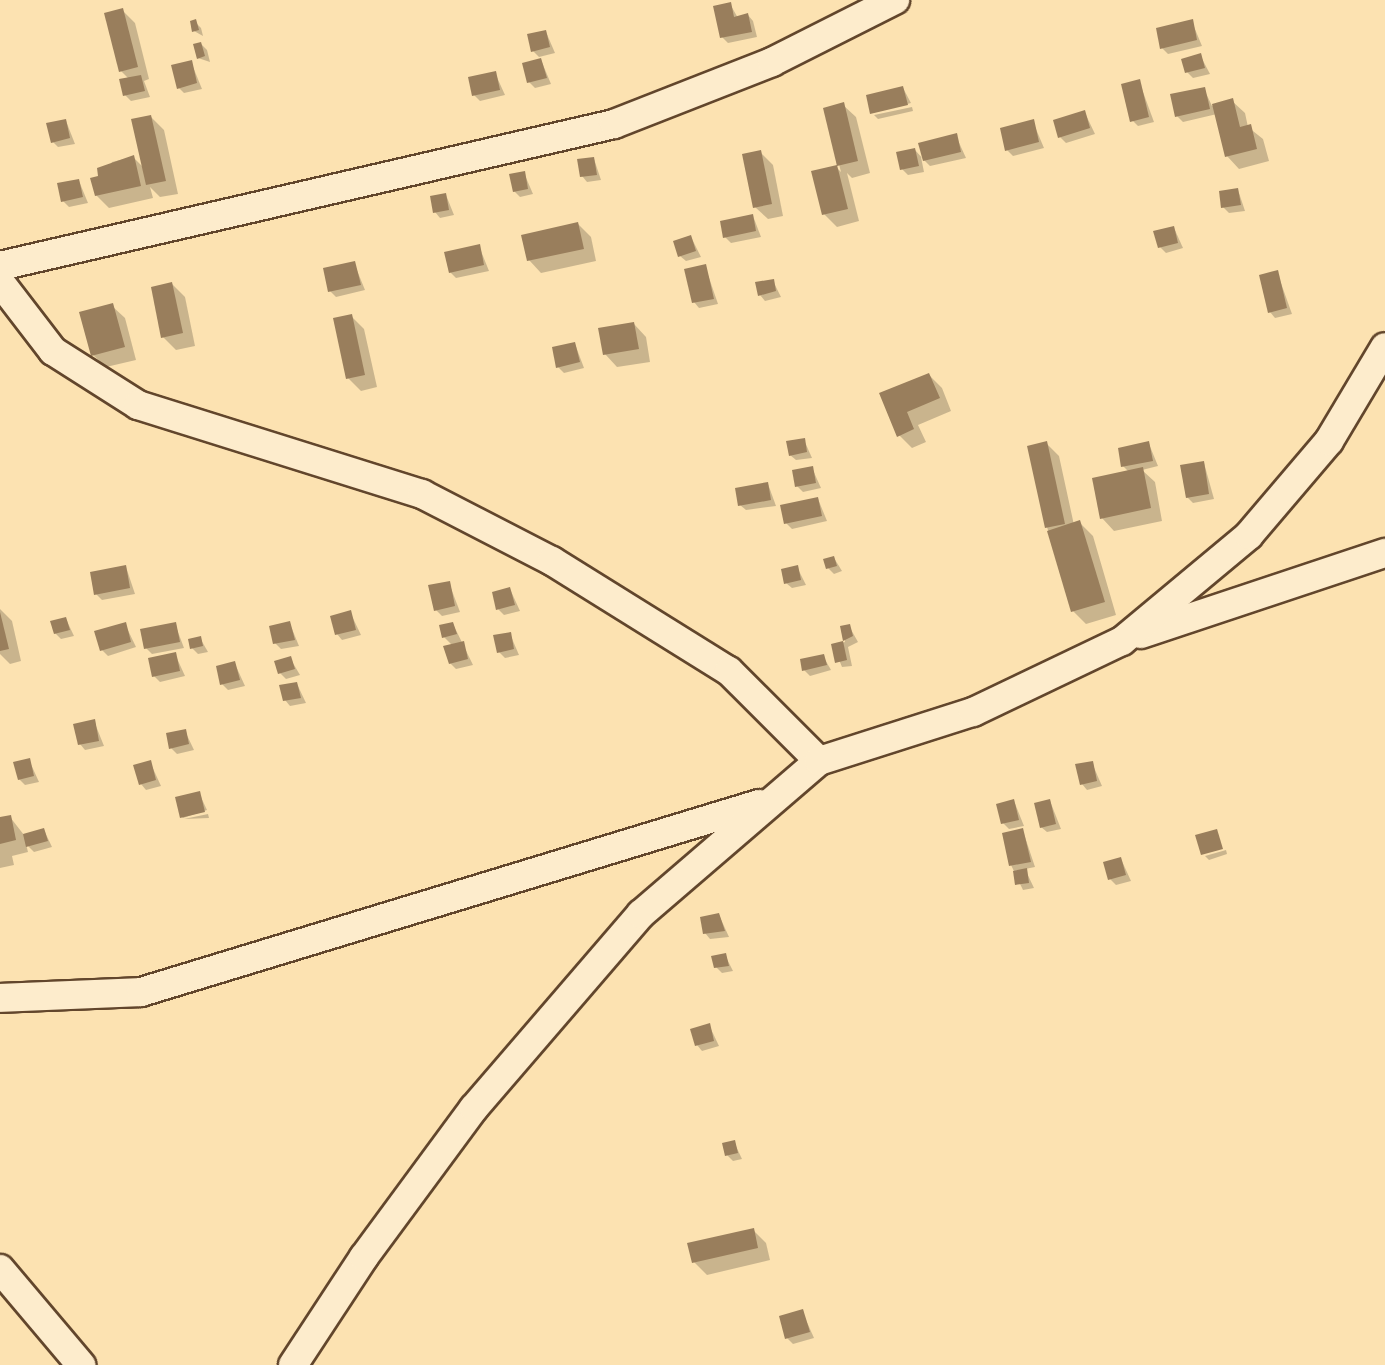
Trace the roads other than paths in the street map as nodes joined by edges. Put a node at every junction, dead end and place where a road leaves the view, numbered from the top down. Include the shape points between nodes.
1 (895, 0) edge
2 (0, 266) edge
3 (0, 282) edge
4 (1385, 347) edge
5 (1385, 553) edge
6 (1122, 641) junction
7 (819, 761) junction
8 (774, 799) junction
9 (0, 998) edge
10 (0, 1269) edge
11 (81, 1365) edge
12 (293, 1365) edge

1 - 2 street via 772,62 614,124
3 - 7 street via 53,351 138,405 422,494 552,561 729,671
4 - 6 street via 1329,441 1249,535
5 - 6 street
6 - 7 street via 973,712
7 - 8 street
8 - 9 street via 141,992
8 - 12 street via 641,914 474,1108 364,1257
10 - 11 street

